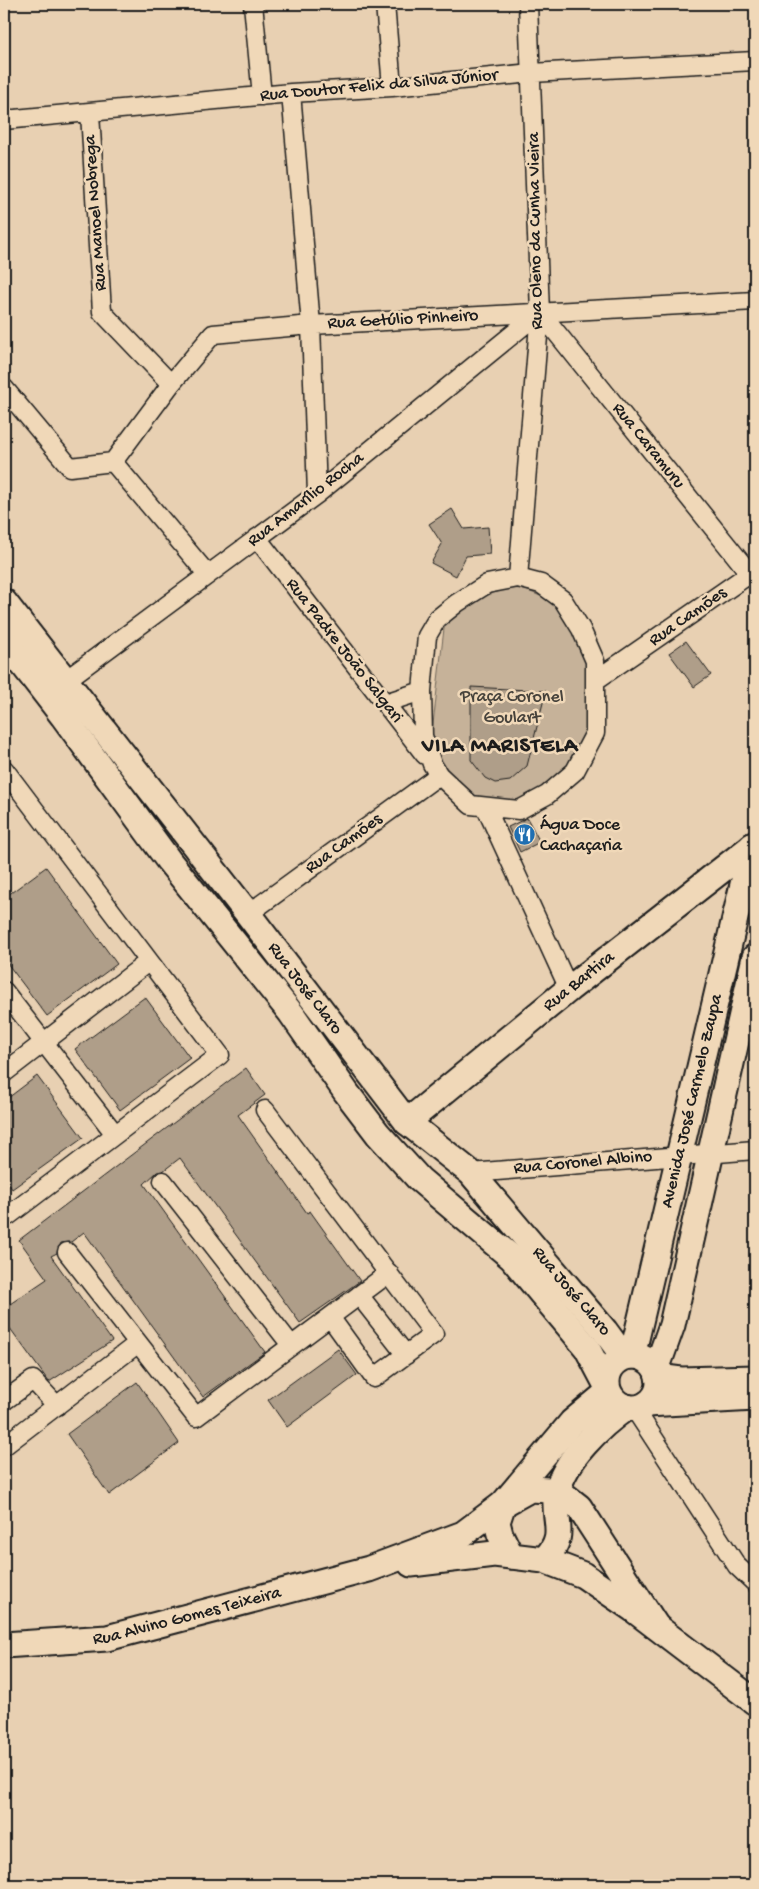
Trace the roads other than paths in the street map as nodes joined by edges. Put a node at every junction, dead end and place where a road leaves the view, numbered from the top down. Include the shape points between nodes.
1 (253, 4) edge
2 (385, 4) edge
3 (528, 4) edge
4 (755, 61) edge
5 (531, 73) junction
6 (392, 87) junction
7 (291, 93) junction
8 (262, 96) junction
9 (90, 113) junction
10 (4, 120) edge
11 (755, 301) edge
12 (540, 312) junction
13 (311, 326) junction
14 (171, 384) junction
15 (4, 388) edge
16 (113, 462) junction
17 (317, 494) junction
18 (257, 538) junction
19 (208, 575) junction
20 (754, 575) edge
21 (518, 578) junction
22 (4, 602) edge
23 (4, 640) edge
24 (66, 680) junction
25 (596, 680) junction
26 (422, 691) junction
27 (385, 703) junction
28 (4, 769) edge
29 (435, 769) junction
30 (486, 808) junction
31 (754, 845) edge
32 (698, 887) junction
33 (737, 913) junction
34 (248, 914) junction
35 (755, 957) edge
36 (148, 962) junction
37 (569, 990) junction
38 (4, 992) edge
39 (44, 1042) junction
40 (4, 1072) edge
41 (265, 1110) dead end
42 (408, 1122) junction
43 (115, 1134) junction
44 (755, 1150) edge
45 (712, 1153) junction
46 (680, 1155) junction
47 (471, 1173) junction
48 (164, 1181) dead end
49 (4, 1210) edge
50 (67, 1252) dead end
51 (389, 1273) junction
52 (359, 1295) junction
53 (330, 1317) junction
54 (137, 1344) junction
55 (291, 1346) junction
56 (406, 1355) junction
57 (628, 1356) junction
58 (657, 1373) junction
59 (755, 1378) edge
60 (755, 1398) edge
61 (625, 1399) junction
62 (4, 1402) edge
63 (57, 1406) junction
64 (4, 1446) edge
65 (557, 1493) junction
66 (503, 1504) junction
67 (511, 1556) junction
68 (544, 1560) junction
69 (369, 1569) junction
70 (755, 1583) edge
71 (656, 1626) junction
72 (4, 1645) edge
73 (755, 1702) edge

1 - 8 street
2 - 6 street
3 - 5 street, Rua Oleno da Cunha Vieira
4 - 5 street, Rua Doutor Felix da Silva Júnior
5 - 6 street, Rua Doutor Felix da Silva Júnior
5 - 12 street, Rua Oleno da Cunha Vieira
6 - 7 street, Rua Doutor Felix da Silva Júnior
7 - 8 street, Rua Doutor Felix da Silva Júnior
7 - 13 street
8 - 9 street, Rua Doutor Felix da Silva Júnior
9 - 10 street, Rua Doutor Felix da Silva Júnior
9 - 14 street, Rua Manoel Nobrega via 102,312
11 - 12 street, Rua Getúlio Pinheiro
12 - 13 street, Rua Getúlio Pinheiro
12 - 17 street, Rua Amarílio Rocha
12 - 20 street, Rua Caramuru
12 - 21 street, Rua Oleno da Cunha Vieira
13 - 14 street, Rua Getúlio Pinheiro via 213,334
13 - 17 street
14 - 16 street, Rua Getúlio Pinheiro
15 - 16 street via 70,467
16 - 19 street
17 - 18 street, Rua Amarílio Rocha
18 - 19 street, Rua Amarílio Rocha
18 - 27 street, Rua Padre João Salgari
19 - 24 street, Rua Amarílio Rocha
20 - 25 street, Rua Camões
21 - 25 street via 541,584 563,600 595,660
21 - 26 street via 488,584 437,619 427,636
22 - 24 street, Rua José Claro
23 - 61 street, Rua José Claro via 169,860 291,1014 378,1134 420,1178 512,1258 587,1348 599,1374
24 - 34 street, Rua José Claro
25 - 30 street via 595,734 575,771 548,795 519,810
26 - 27 street
26 - 29 street via 423,736
27 - 29 street, Rua Padre João Salgari
28 - 36 street
29 - 30 street via 471,805
29 - 34 street, Rua Camões
30 - 37 street
31 - 32 street, Rua Bartira
31 - 33 street, Avenida José Carmelo Zaupa
32 - 33 street via 715,894
32 - 37 street, Rua Bartira
33 - 46 street, Avenida José Carmelo Zaupa
34 - 42 street, Rua José Claro
35 - 45 street, Avenida José Carmelo Zaupa
36 - 39 street
36 - 43 street via 220,1055
37 - 42 street, Rua Bartira
38 - 39 street
39 - 40 street
39 - 43 street
41 - 51 street
42 - 47 street, Rua José Claro
43 - 49 street via 8,1216
44 - 45 street, Rua Coronel Albino
45 - 46 street, Rua Coronel Albino
45 - 58 street, Avenida José Carmelo Zaupa via 672,1325
46 - 47 street, Rua Coronel Albino
46 - 57 street, Avenida José Carmelo Zaupa
47 - 57 street, Rua José Claro
48 - 55 street
50 - 54 street
51 - 52 street
51 - 56 street via 434,1334
52 - 53 street
52 - 56 street
53 - 55 street
53 - 56 street via 374,1378
54 - 55 street via 196,1417
54 - 63 street
57 - 58 street via 646,1359
57 - 61 street via 611,1368
58 - 59 street via 681,1380
58 - 61 street via 657,1392
60 - 61 street
61 - 65 street via 615,1415 571,1462
61 - 66 street via 572,1422
61 - 70 street via 737,1566
62 - 63 street via 34,1380
63 - 64 street
65 - 66 street, Rua Alvino Gomes Teixeira via 530,1489
65 - 68 street via 557,1541
65 - 71 street, Rua Alvino Gomes Teixeira via 579,1507
66 - 67 street via 497,1522
66 - 69 street, Rua Alvino Gomes Teixeira via 463,1534
67 - 68 street, Rua Alvino Gomes Teixeira
67 - 69 street, Rua Alvino Gomes Teixeira via 494,1554
68 - 71 street, Rua Alvino Gomes Teixeira via 582,1575
69 - 72 street, Rua Alvino Gomes Teixeira via 107,1638
71 - 73 street, Rua Alvino Gomes Teixeira

